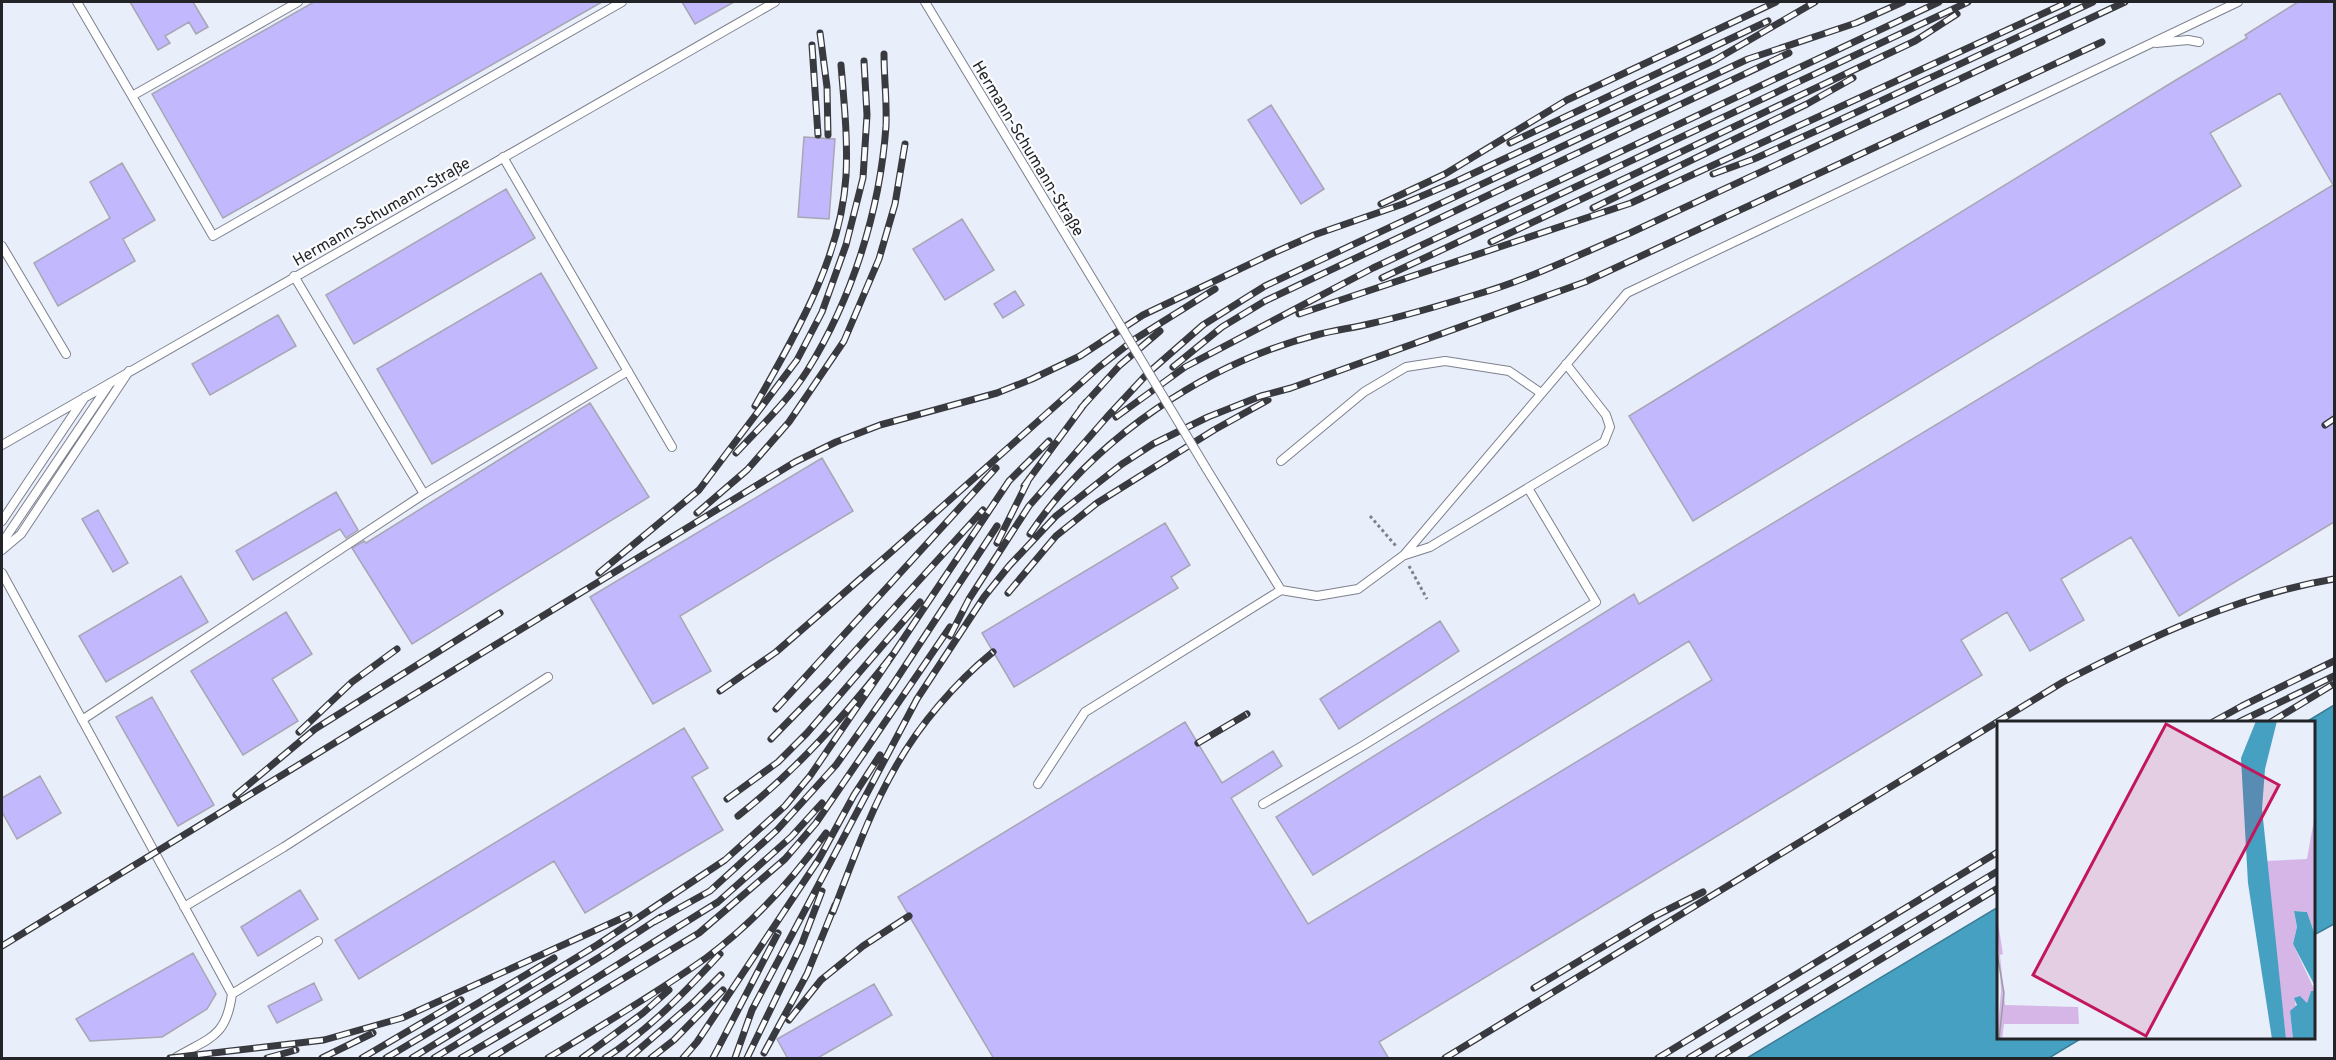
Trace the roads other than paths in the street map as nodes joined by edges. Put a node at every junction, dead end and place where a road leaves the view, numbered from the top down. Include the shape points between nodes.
1 (77, 2) edge
2 (298, 2) edge
3 (622, 2) edge
4 (775, 2) edge
5 (925, 2) edge
6 (2238, 2) edge
7 (2199, 42) dead end
8 (2148, 44) junction
9 (132, 96) junction
10 (503, 157) junction
11 (2, 246) edge
12 (294, 276) junction
13 (66, 354) dead end
14 (1566, 364) junction
15 (130, 370) junction
16 (628, 371) junction
17 (110, 382) junction
18 (1541, 393) junction
19 (86, 396) junction
20 (2, 445) edge
21 (672, 447) dead end
22 (1281, 461) dead end
23 (1528, 488) junction
24 (424, 494) junction
25 (2, 521) edge
26 (2, 543) edge
27 (2, 550) edge
28 (1404, 555) junction
29 (2, 573) edge
30 (1281, 590) junction
31 (548, 677) dead end
32 (82, 720) junction
33 (1038, 784) dead end
34 (1263, 804) dead end
35 (184, 907) junction
36 (318, 941) dead end
37 (232, 994) junction
38 (175, 1059) edge

1 - 9 lane
2 - 9 lane
3 - 9 lane via 213,236
4 - 10 lane, Hermann-Schumann-Straße
5 - 30 lane, Hermann-Schumann-Straße, bridge
6 - 8 lane
7 - 8 lane
8 - 14 lane via 1628,292
10 - 12 lane, Hermann-Schumann-Straße
10 - 16 lane
11 - 13 lane
12 - 15 lane, Hermann-Schumann-Straße
12 - 24 lane
14 - 18 lane
14 - 23 lane via 1606,416 1610,427 1604,442
15 - 17 lane, Hermann-Schumann-Straße
15 - 27 lane via 21,534
16 - 21 lane
16 - 24 lane
17 - 19 lane, Hermann-Schumann-Straße
17 - 26 lane
18 - 22 lane via 1509,371 1445,361 1406,368 1364,392
18 - 28 lane
19 - 20 lane, Hermann-Schumann-Straße
19 - 25 lane
23 - 28 lane via 1430,547
23 - 34 lane via 1596,602
24 - 32 lane
28 - 30 lane via 1358,589 1317,596
29 - 32 lane
30 - 33 lane via 1085,712
31 - 35 lane
32 - 35 lane
35 - 37 lane
36 - 37 lane
37 - 38 lane via 226,1024 220,1032

